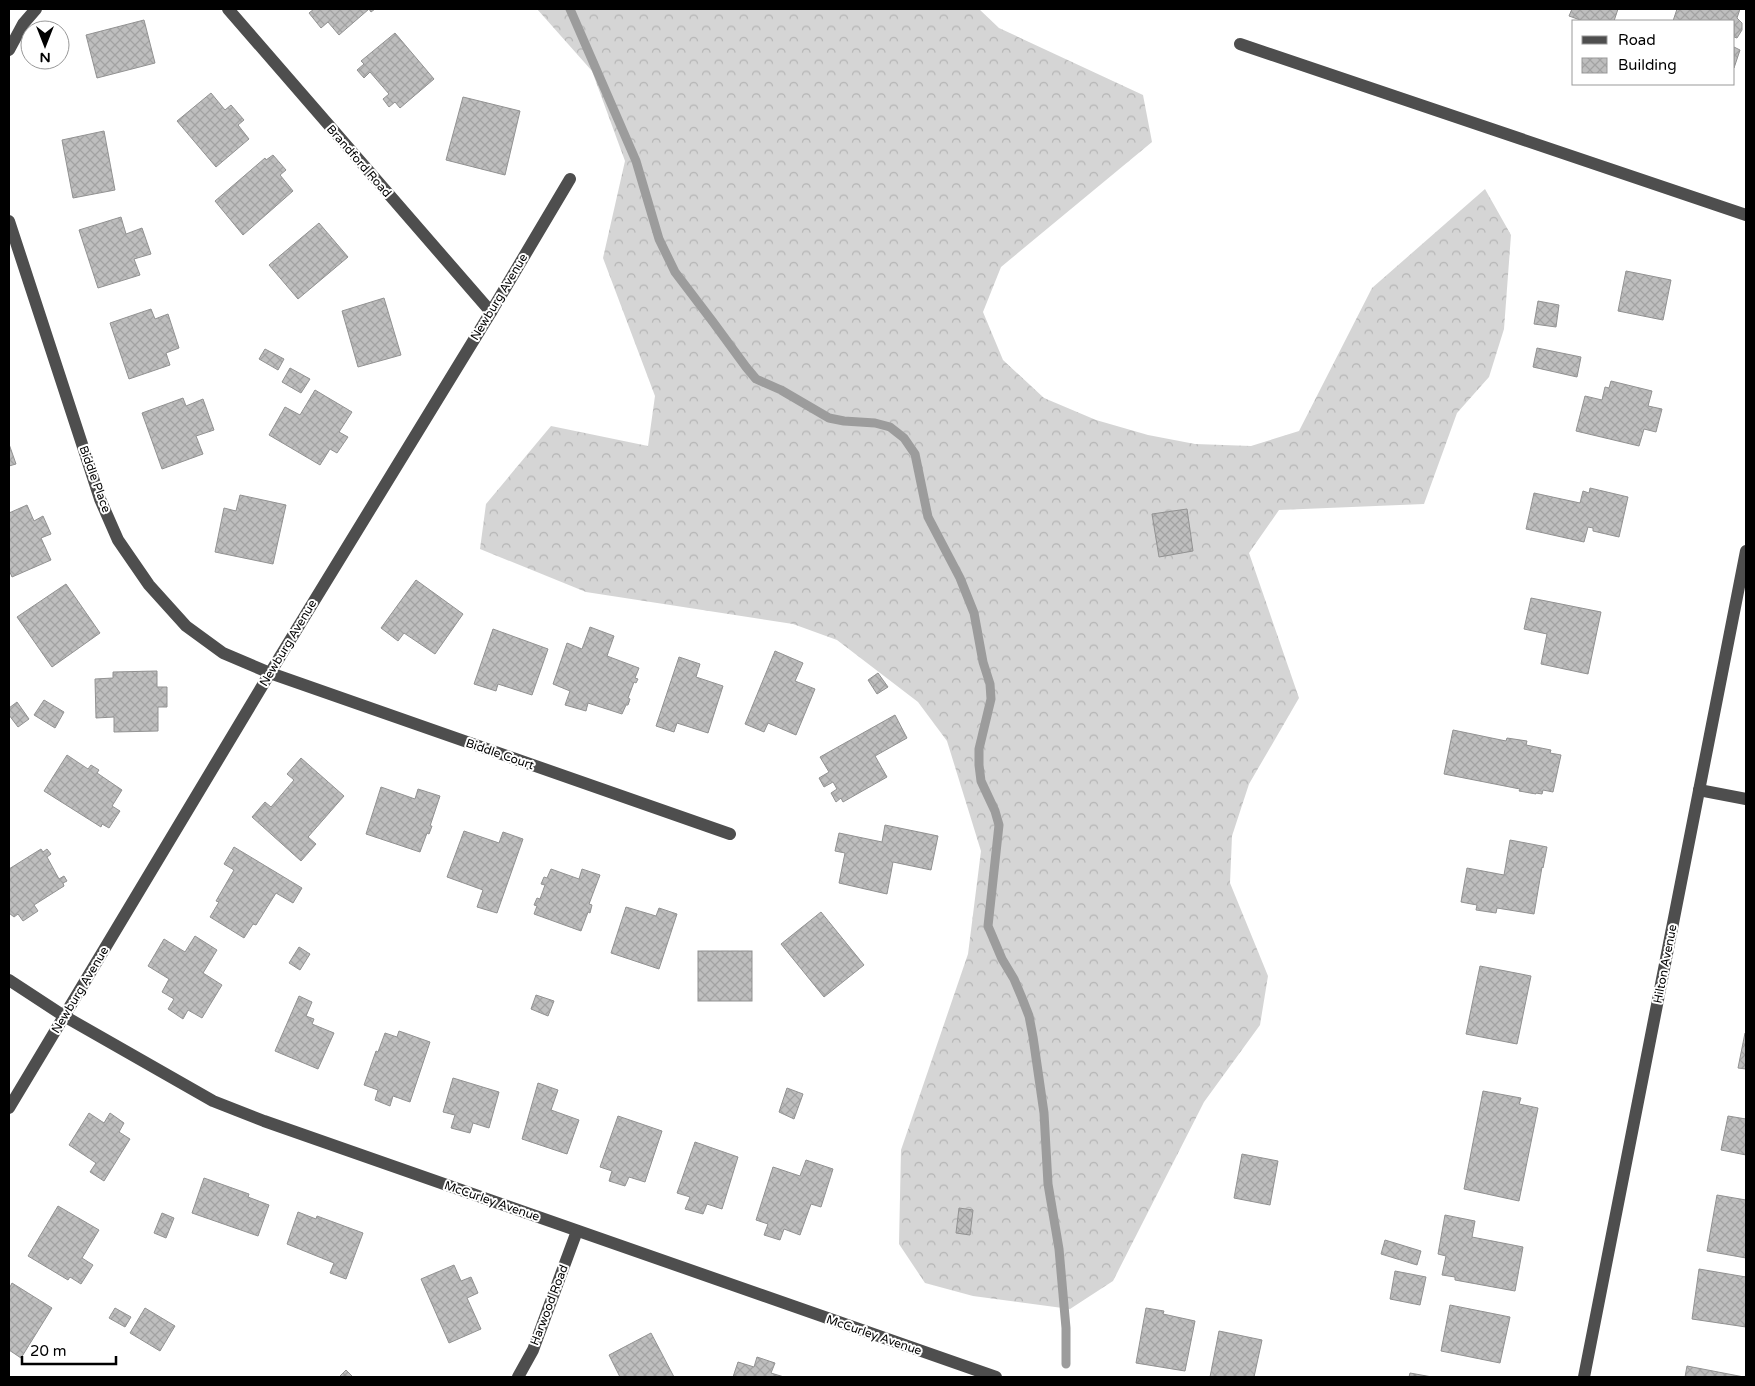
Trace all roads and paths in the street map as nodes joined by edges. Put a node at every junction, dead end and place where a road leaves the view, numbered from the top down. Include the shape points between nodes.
1 (36, 9) edge
2 (228, 9) edge
3 (1240, 44) dead end
4 (9, 50) edge
5 (570, 179) dead end
6 (1746, 215) edge
7 (9, 221) edge
8 (490, 312) junction
9 (1746, 551) edge
10 (270, 674) junction
11 (1699, 790) junction
12 (1746, 799) edge
13 (730, 834) dead end
14 (9, 980) edge
15 (64, 1016) junction
16 (9, 1108) edge
17 (577, 1231) junction
18 (518, 1377) edge
19 (996, 1377) edge
20 (1584, 1377) edge

1 - 4 street via 23,24
2 - 8 street, Brandford Road
3 - 6 street
5 - 8 street, Newburg Avenue
7 - 10 street, Biddle Place via 100,499 118,540 148,585 186,626 223,653
8 - 10 street, Newburg Avenue
9 - 11 street, Hilton Avenue
10 - 13 street, Biddle Court
10 - 15 street, Newburg Avenue
11 - 12 street
11 - 20 street, Hilton Avenue
14 - 15 street, McCurley Avenue
15 - 16 street, Newburg Avenue
15 - 17 street, McCurley Avenue via 213,1102
17 - 18 street, Harwood Road via 533,1350
17 - 19 street, McCurley Avenue

